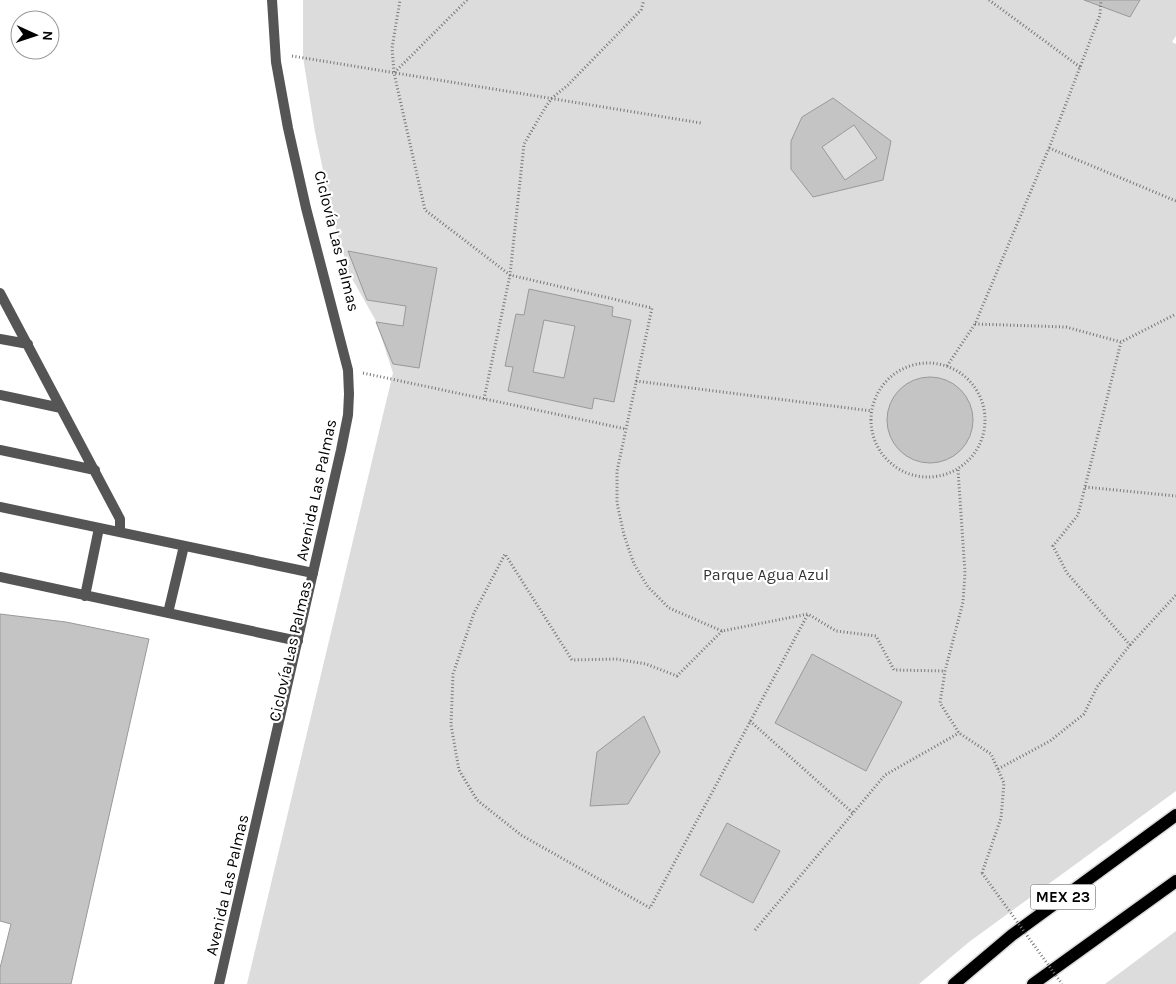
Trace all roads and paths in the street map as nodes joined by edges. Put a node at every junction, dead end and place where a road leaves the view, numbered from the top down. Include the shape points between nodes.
1 (272, 0) edge
2 (400, 0) edge
3 (467, 0) edge
4 (644, 0) edge
5 (989, 0) edge
6 (1101, 0) edge
7 (276, 53) junction
8 (1080, 67) junction
9 (394, 73) junction
10 (552, 98) junction
11 (701, 122) dead end
12 (1049, 148) junction
13 (1176, 202) edge
14 (510, 275) junction
15 (0, 293) edge
16 (1176, 314) edge
17 (976, 324) junction
18 (0, 339) edge
19 (1122, 342) junction
20 (28, 344) junction
21 (947, 366) junction
22 (348, 370) junction
23 (636, 381) junction
24 (0, 395) edge
25 (484, 399) junction
26 (61, 408) junction
27 (872, 411) junction
28 (626, 429) junction
29 (0, 450) edge
30 (94, 470) junction
31 (958, 470) junction
32 (1086, 487) junction
33 (1176, 496) edge
34 (0, 508) edge
35 (99, 528) junction
36 (120, 532) junction
37 (184, 546) junction
38 (313, 573) junction
39 (0, 578) edge
40 (1176, 595) edge
41 (85, 596) junction
42 (168, 613) junction
43 (808, 614) junction
44 (722, 631) junction
45 (298, 641) junction
46 (1130, 645) junction
47 (945, 671) junction
48 (750, 721) junction
49 (959, 733) junction
50 (998, 769) junction
51 (853, 814) junction
52 (1176, 815) edge
53 (1176, 881) edge
54 (755, 930) dead end
55 (219, 984) edge
56 (954, 984) edge
57 (1033, 984) edge
58 (1062, 984) edge

1 - 7 street, Avenida Las Palmas
2 - 9 path via 392,48
3 - 9 path
4 - 10 path via 641,10
5 - 8 path
6 - 8 path via 1100,15
7 - 9 path
7 - 22 street, Avenida Las Palmas via 306,208
8 - 12 path
9 - 10 path
9 - 14 path via 425,210
10 - 11 path
10 - 14 path via 524,144
12 - 13 path
12 - 17 path
14 - 23 path via 652,308
14 - 25 path
15 - 20 street
16 - 19 path
17 - 19 path via 1066,327
17 - 21 path
18 - 20 street
19 - 32 path
20 - 26 street
21 - 27 path via 927,363 908,367 891,377 878,392
21 - 31 path via 976,388 984,405 985,424 981,442 972,458
22 - 25 path
22 - 38 street, Avenida Las Palmas via 348,415
23 - 27 path
23 - 28 path
24 - 26 street
25 - 28 path
26 - 30 street
27 - 31 path via 872,430 878,447 889,462 904,473 922,478 940,477
28 - 44 path via 617,471 617,503 634,564 648,587 669,608
29 - 30 street
30 - 36 street via 120,518
31 - 47 path via 966,573 963,602
32 - 33 path
32 - 46 path via 1078,515 1053,546 1067,573
34 - 35 street
35 - 36 street
35 - 41 street
36 - 37 street
37 - 38 street
37 - 42 street
38 - 45 street, Avenida Las Palmas
39 - 41 street
40 - 46 path
41 - 42 street
42 - 45 street
43 - 44 path
43 - 47 path via 836,631 876,636 894,670
43 - 48 path
44 - 48 path via 677,676 646,664 616,658 572,660 506,554 474,613 453,674 451,725 459,770 477,800 521,835 650,908
45 - 55 street, Avenida Las Palmas
46 - 50 path via 1097,687 1084,714 1050,742
47 - 49 path via 940,703
48 - 51 path
49 - 50 path via 991,754
49 - 51 path via 885,775
50 - 58 path, bridge via 1004,783 1001,818 982,873
51 - 54 path
52 - 56 main road, MEX 23 via 1012,935
53 - 57 main road, MEX 23

